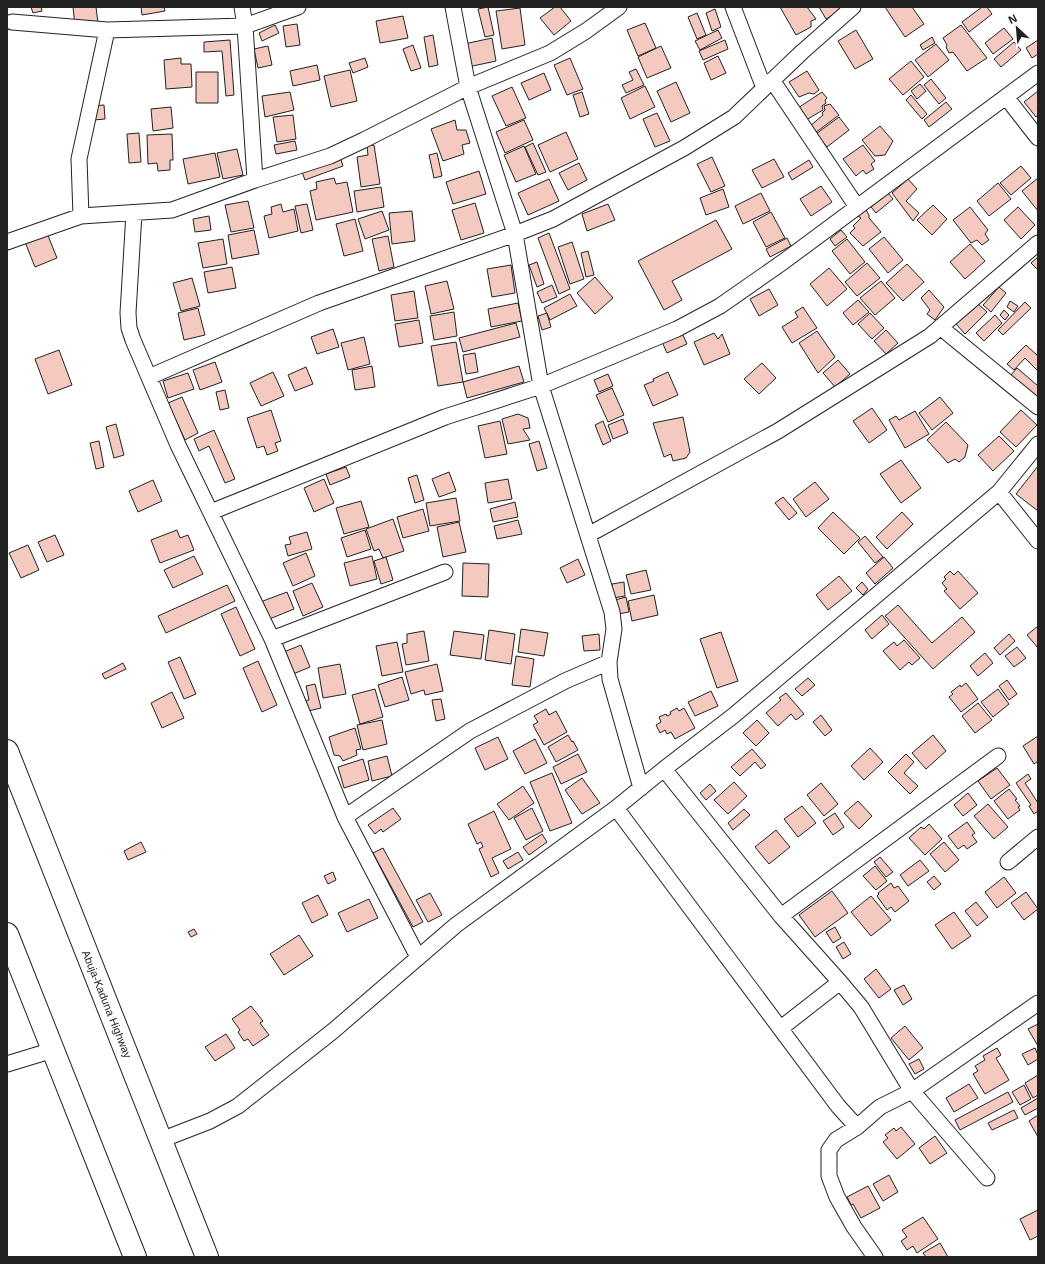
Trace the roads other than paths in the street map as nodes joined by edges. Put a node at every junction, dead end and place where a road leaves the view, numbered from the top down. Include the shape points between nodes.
1 (242, 7) edge
2 (298, 7) edge
3 (453, 7) edge
4 (619, 7) edge
5 (733, 7) edge
6 (853, 7) edge
7 (12, 22) dead end
8 (245, 26) junction
9 (107, 30) junction
10 (1038, 73) edge
11 (768, 84) junction
12 (468, 87) junction
13 (1006, 97) junction
14 (1038, 138) edge
15 (255, 180) junction
16 (857, 207) junction
17 (134, 213) junction
18 (81, 216) junction
19 (515, 234) junction
20 (7, 242) edge
21 (1038, 242) edge
22 (940, 327) junction
23 (149, 377) junction
24 (541, 386) junction
25 (1038, 407) edge
26 (1038, 444) edge
27 (999, 492) junction
28 (211, 512) junction
29 (588, 535) junction
30 (1038, 541) edge
31 (445, 572) dead end
32 (272, 639) junction
33 (609, 662) junction
34 (7, 751) edge
35 (998, 756) dead end
36 (664, 769) junction
37 (641, 788) junction
38 (15, 795) edge
39 (616, 808) junction
40 (345, 817) junction
41 (1038, 837) edge
42 (1008, 862) dead end
43 (781, 916) junction
44 (7, 934) edge
45 (418, 957) junction
46 (840, 982) junction
47 (1036, 1009) edge
48 (781, 1028) junction
49 (53, 1050) junction
50 (7, 1064) edge
51 (912, 1091) junction
52 (857, 1127) junction
53 (161, 1140) junction
54 (987, 1178) dead end
55 (135, 1257) edge
56 (207, 1257) edge
57 (875, 1257) edge

1 - 8 street
2 - 8 street
3 - 12 street
4 - 12 street via 550,53
5 - 11 street
6 - 11 street
7 - 9 street
8 - 9 street
8 - 15 street
9 - 18 street via 79,159
10 - 13 street
11 - 16 street
11 - 19 street via 734,117 684,148 553,219
12 - 15 street via 330,156
12 - 19 street
13 - 14 street
13 - 16 street
15 - 17 street via 172,210
16 - 24 street via 720,306 677,328
17 - 18 street
17 - 23 street via 129,328
18 - 20 street
19 - 23 street via 319,303
19 - 24 street
21 - 22 street
22 - 25 street
22 - 29 street via 930,336 778,431
23 - 28 street via 178,445
24 - 28 street via 445,417
24 - 29 street
26 - 27 street
27 - 30 street
27 - 36 street via 733,716
28 - 32 street
29 - 33 street via 612,612 614,629
31 - 32 street
32 - 40 street
33 - 37 street via 610,679
33 - 40 street via 565,681 470,731
34 - 38 highway, Abuja-Kaduna Highway
35 - 43 street
36 - 37 street
36 - 43 street
37 - 39 street
38 - 53 highway, Abuja-Kaduna Highway
39 - 45 street via 456,924
39 - 48 street
40 - 45 street
41 - 42 street
43 - 46 street
44 - 49 highway
45 - 53 street via 332,1031 238,1106 210,1121
46 - 48 street
46 - 51 street via 860,1007
47 - 51 street
48 - 52 street via 838,1106
49 - 50 street
49 - 55 highway
51 - 52 street via 880,1107
51 - 54 street
52 - 57 street via 836,1140 828,1150 829,1176 850,1221
53 - 56 highway, Abuja-Kaduna Highway

